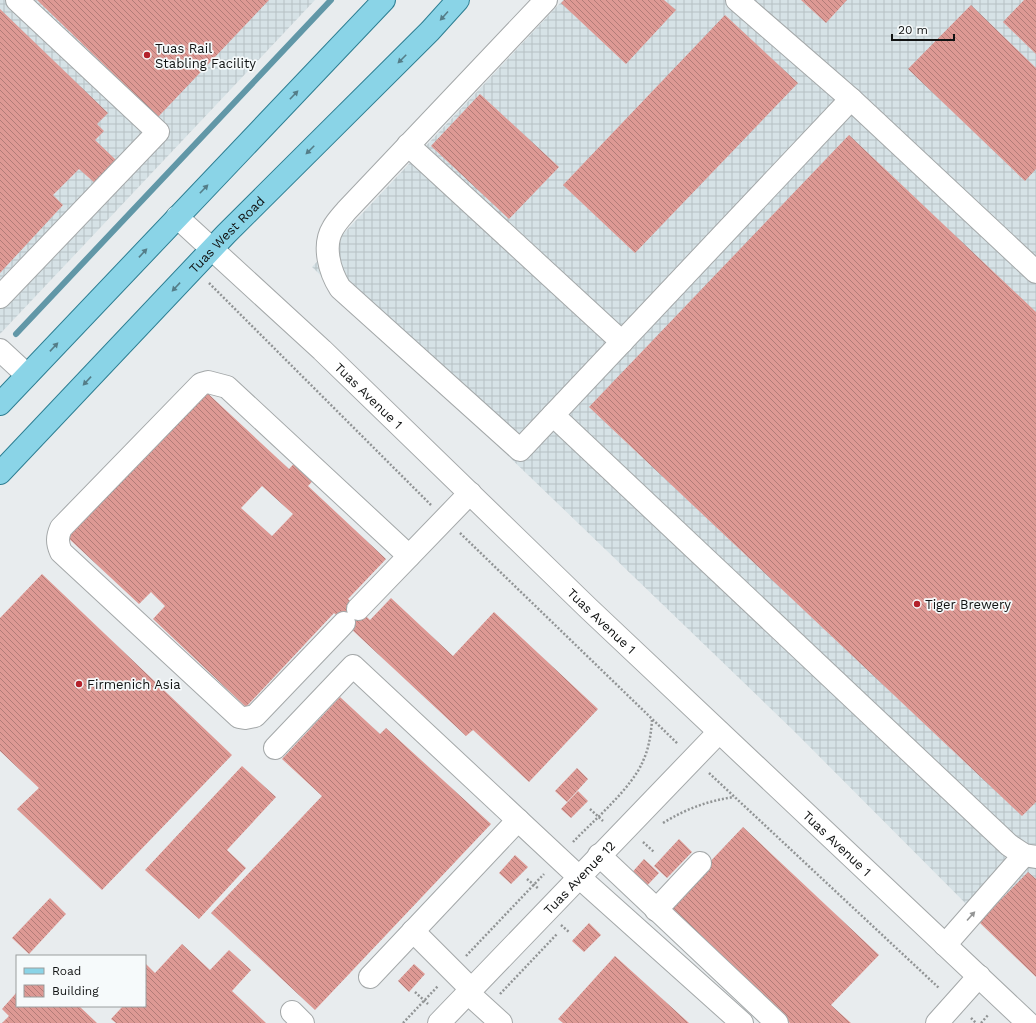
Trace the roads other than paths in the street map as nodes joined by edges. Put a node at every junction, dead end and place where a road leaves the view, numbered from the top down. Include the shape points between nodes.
1 (17, 0) edge
2 (384, 0) edge
3 (458, 0) edge
4 (546, 0) edge
5 (737, 0) edge
6 (851, 99) junction
7 (408, 146) junction
8 (177, 217) junction
9 (213, 248) junction
10 (1036, 272) edge
11 (0, 297) edge
12 (622, 342) junction
13 (0, 350) edge
14 (27, 375) junction
15 (0, 404) edge
16 (553, 415) junction
17 (0, 473) edge
18 (470, 492) junction
19 (409, 556) junction
20 (718, 732) junction
21 (275, 748) dead end
22 (518, 820) junction
23 (599, 855) junction
24 (1030, 856) edge
25 (700, 863) dead end
26 (578, 877) junction
27 (656, 910) junction
28 (413, 931) junction
29 (945, 945) junction
30 (978, 976) junction
31 (370, 977) dead end
32 (470, 991) junction
33 (439, 1023) edge
34 (500, 1023) edge
35 (742, 1023) edge
36 (777, 1023) edge
37 (937, 1023) edge
38 (1028, 1023) edge

1 - 11 street via 158,132
8 -> 2 main road
3 -> 9 main road, Tuas West Road
4 - 7 street
5 - 6 street
6 - 10 street
6 - 12 street
7 - 12 street
7 - 16 street via 332,229 328,258 332,276 346,294 520,450
8 - 9 street, Tuas Avenue 1
14 -> 8 main road
9 -> 17 main road, Tuas West Road
9 - 18 street, Tuas Avenue 1
12 - 16 street
13 - 14 street
14 - 15 main road
16 - 24 street via 1003,840
18 - 19 street
18 - 20 street, Tuas Avenue 1
19 - 19 street via 227,387 208,382 201,384 61,528 57,536 61,552 239,717 245,718 255,716
20 - 23 street, Tuas Avenue 12
20 - 29 street, Tuas Avenue 1
21 - 22 street via 353,666
22 - 26 street
22 - 28 street
23 - 26 street, Tuas Avenue 12
23 - 27 street
29 -> 24 street
25 - 27 street
26 - 32 street, Tuas Avenue 12
26 - 35 street
27 - 36 street
28 - 31 street
28 - 32 street
29 - 30 street, Tuas Avenue 1
30 - 37 street
30 - 38 street, Tuas Avenue 1
32 - 33 street, Tuas Avenue 12
32 - 34 street

